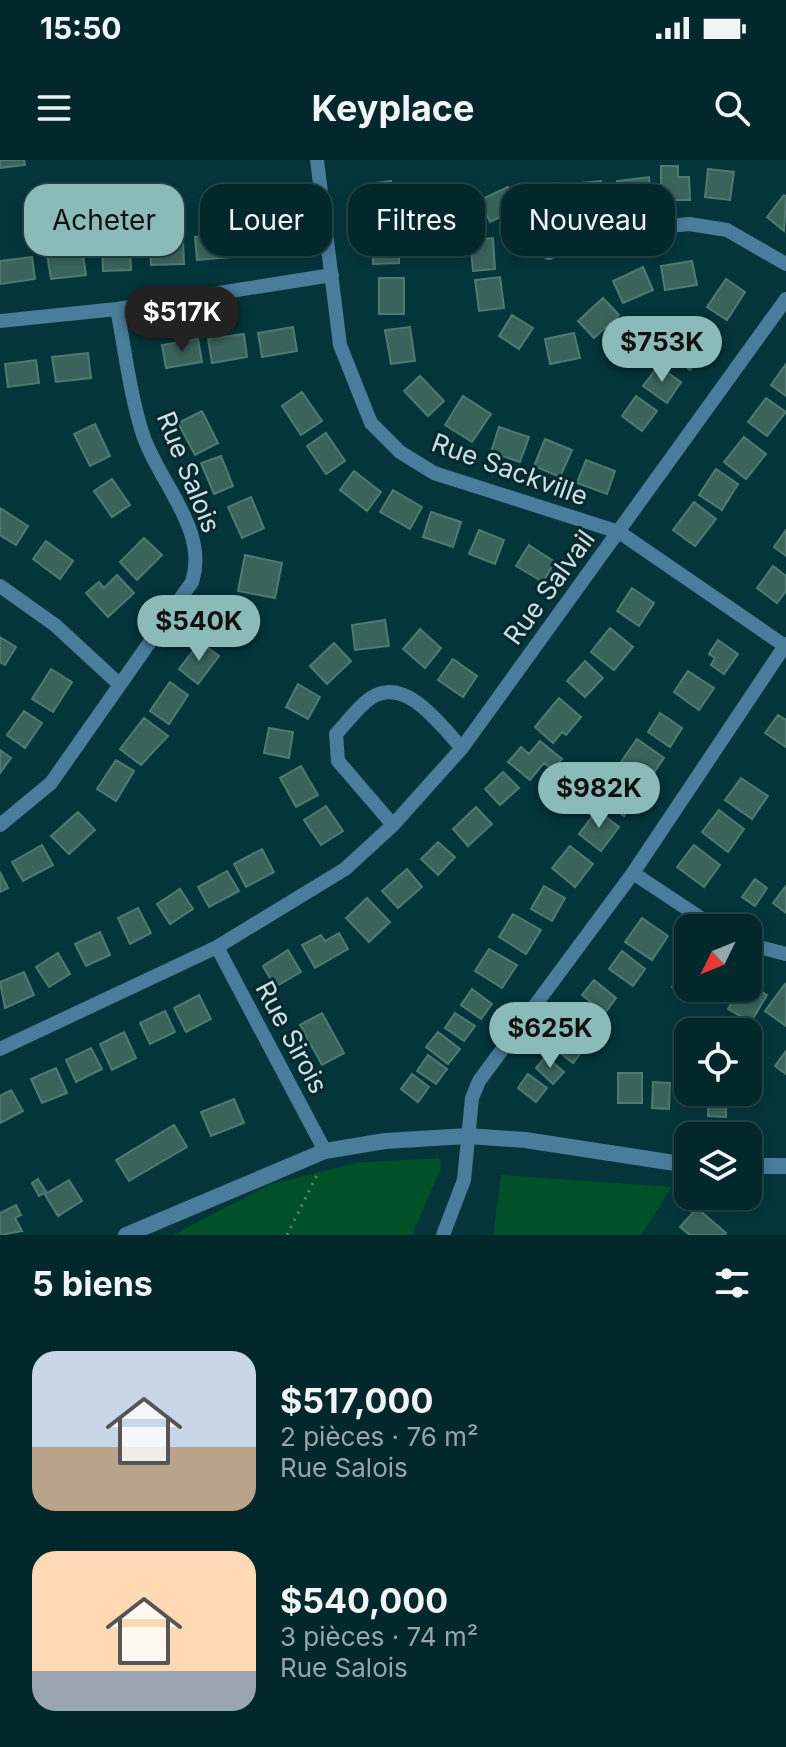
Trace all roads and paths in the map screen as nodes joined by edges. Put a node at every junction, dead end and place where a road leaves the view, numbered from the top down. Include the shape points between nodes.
1 (317, 160) edge
2 (675, 225) edge
3 (786, 264) edge
4 (332, 275) junction
5 (786, 299) edge
6 (117, 309) junction
7 (0, 321) edge
8 (619, 532) junction
9 (0, 586) edge
10 (785, 645) edge
11 (780, 664) edge
12 (119, 684) junction
13 (462, 748) junction
14 (0, 825) edge
15 (393, 825) junction
16 (633, 873) junction
17 (695, 914) edge
18 (217, 947) junction
19 (762, 948) edge
20 (786, 954) edge
21 (0, 1049) edge
22 (468, 1136) junction
23 (325, 1151) junction
24 (674, 1163) edge
25 (762, 1166) edge
26 (786, 1166) edge
27 (315, 1183) dead end
28 (126, 1235) edge
29 (287, 1235) edge
30 (443, 1235) edge

1 - 4 street, Rue Sackville
2 - 3 street via 727,230
4 - 6 street
4 - 8 street, Rue Sackville via 340,345 371,423 400,452 434,473
5 - 8 street, Rue Salvail
6 - 7 street
6 - 12 street, Rue Salois via 143,435 199,561 192,582
8 - 10 street, Rue Sackville
8 - 13 street, Rue Salvail
9 - 12 street via 55,625
10 - 11 street
11 - 16 street
12 - 14 street, Rue Salois via 51,783
13 - 15 street, Rue Salvail
13 - 15 street via 417,701 394,692 372,697 336,734 338,761
15 - 18 street, Rue Salvail via 345,869
16 - 17 street
16 - 22 street via 479,1081
18 - 21 street, Rue Salvail
18 - 23 street, Rue Sirois
19 - 20 street
22 - 23 street
22 - 24 street
22 - 30 street via 464,1180
23 - 28 street
25 - 26 street
27 - 29 path

